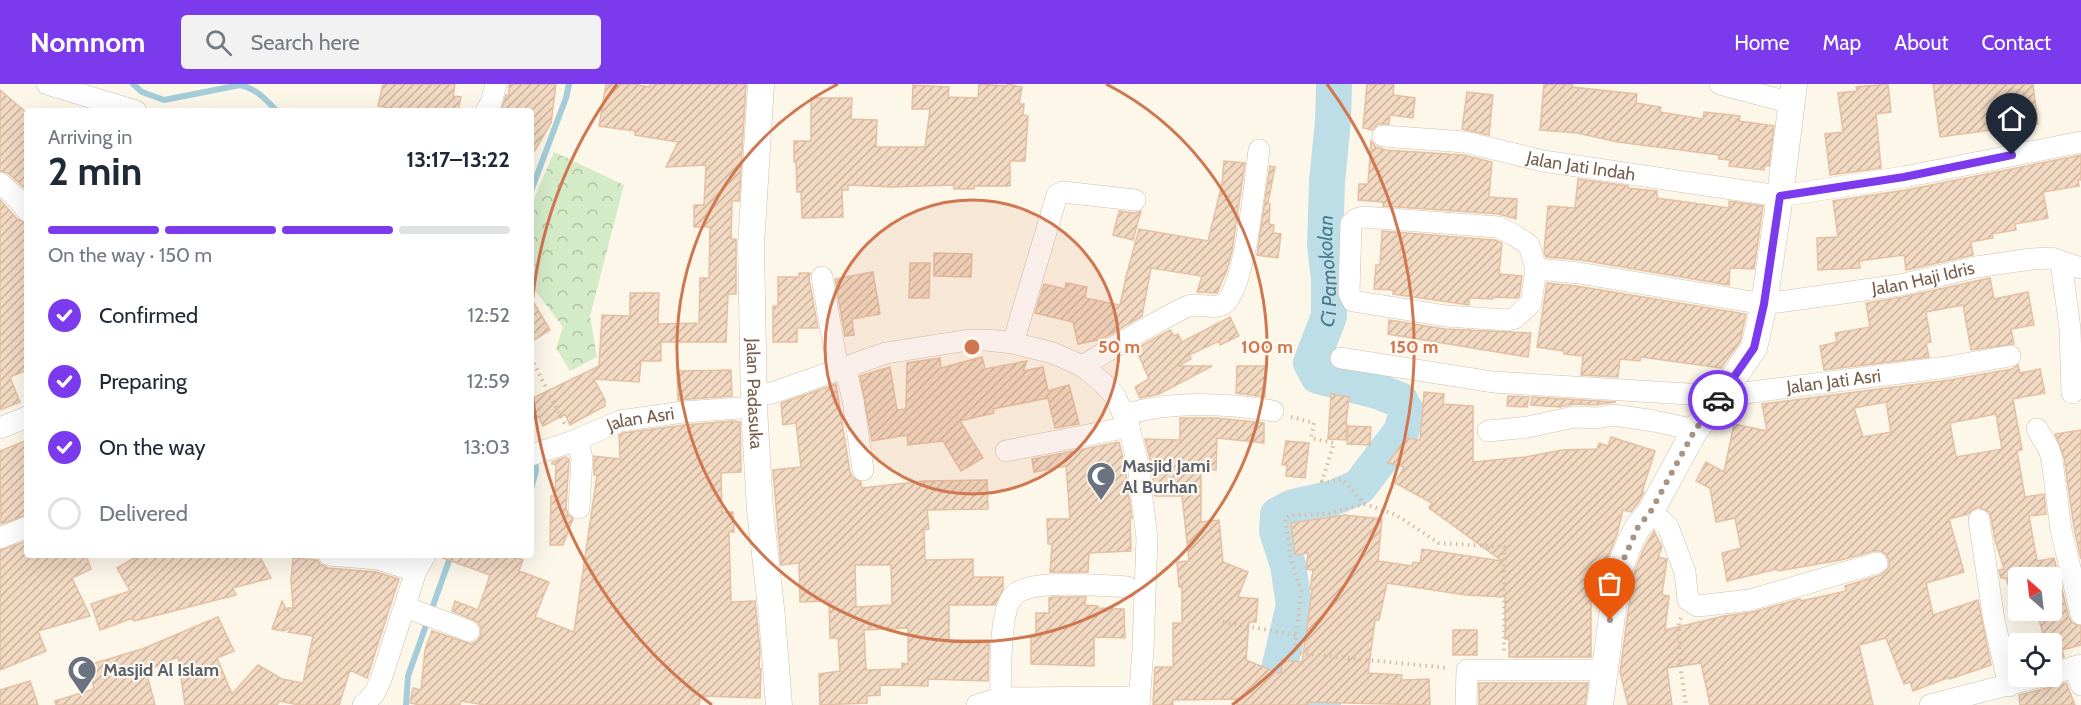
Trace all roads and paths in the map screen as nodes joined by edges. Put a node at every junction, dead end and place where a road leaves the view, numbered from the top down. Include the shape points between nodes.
1 (47, 84) edge
2 (496, 84) edge
3 (761, 84) edge
4 (1720, 84) edge
5 (1793, 93) edge
6 (126, 108) edge
7 (488, 108) edge
8 (1383, 136) dead end
9 (2081, 142) edge
10 (1259, 150) dead end
11 (1, 186) edge
12 (1780, 196) junction
13 (1135, 200) dead end
14 (24, 207) edge
15 (2071, 265) edge
16 (1536, 269) junction
17 (822, 277) dead end
18 (1764, 304) junction
19 (1013, 343) junction
20 (2010, 356) dead end
21 (1341, 358) dead end
22 (534, 364) edge
23 (1082, 366) junction
24 (842, 369) junction
25 (2072, 393) dead end
26 (1721, 396) junction
27 (754, 401) junction
28 (1273, 411) joint
29 (24, 418) edge
30 (1126, 421) junction
31 (0, 428) edge
32 (2037, 429) dead end
33 (1695, 430) junction
34 (1488, 431) dead end
35 (574, 441) junction
36 (1006, 451) dead end
37 (539, 453) edge
38 (863, 470) dead end
39 (1365, 504) junction
40 (579, 508) dead end
41 (1651, 511) junction
42 (1979, 520) dead end
43 (24, 528) edge
44 (0, 538) edge
45 (366, 558) edge
46 (420, 563) edge
47 (1877, 563) dead end
48 (1127, 587) dead end
49 (1688, 600) junction
50 (405, 607) junction
51 (2081, 614) edge
52 (1217, 621) dead end
53 (469, 631) dead end
54 (1294, 634) junction
55 (1504, 669) junction
56 (1467, 670) junction
57 (1604, 670) junction
58 (2079, 673) edge
59 (2062, 674) edge
60 (2008, 682) edge
61 (2008, 686) edge
62 (1001, 698) junction
63 (1979, 699) edge
64 (1134, 701) edge
65 (363, 705) edge
66 (779, 705) edge
67 (977, 705) edge
68 (1466, 705) edge
69 (1600, 705) edge
70 (1686, 705) edge
71 (1930, 705) edge

1 - 6 street
2 - 7 street
3 - 27 street, Jalan Padasuka via 751,245
4 - 5 street
5 - 12 street
8 - 12 street, Jalan Jati Indah via 1465,142 1543,160
9 - 12 street, Jalan Jati Indah via 1904,177
10 - 23 street via 1244,255 1236,285 1226,302 1216,307 1188,306
11 - 14 street
12 - 18 street
13 - 19 street via 1062,192 1057,195
15 - 18 street, Jalan Haji Idris via 2051,258 2007,262 1900,285
15 - 25 street
16 - 16 street via 1529,245 1498,227 1363,217 1351,224 1349,293 1353,301 1507,321 1531,303
16 - 18 street, Jalan Haji Idris
17 - 24 street
18 - 26 street via 1754,348
19 - 23 street, Jalan Asri via 1053,353
19 - 24 street, Jalan Asri via 969,340 916,347
20 - 26 street, Jalan Jati Asri
21 - 26 street, Jalan Jati Asri via 1493,382
22 - 35 path
23 - 30 street, Jalan Asri via 1115,396
24 - 27 street, Jalan Asri
24 - 38 street via 853,400
26 - 33 street
27 - 35 street, Jalan Asri via 620,421
27 - 66 street, Jalan Padasuka
28 - 30 street via 1194,404 1139,410
28 - 39 path via 1314,423 1311,438 1334,443 1322,481 1342,479
29 - 31 street
30 - 36 street
30 - 64 street, Jalan Asri via 1138,465 1147,538 1143,659
32 - 51 street via 2052,460 2061,530
33 - 34 street via 1614,415 1574,417
33 - 41 street
35 - 37 street, Jalan Asri
35 - 40 street via 582,458
39 - 54 path via 1326,514 1285,518 1291,560 1301,591
39 - 55 path via 1396,515 1439,543 1504,546
41 - 49 street via 1668,527 1684,572
41 - 57 street via 1638,527 1618,572
42 - 60 street
43 - 44 street
45 - 46 street
46 - 50 street
47 - 49 street via 1750,600 1698,606
48 - 62 street via 1046,585 1015,594 1001,637
49 - 70 path via 1679,622
50 - 53 street
50 - 65 street via 381,679
52 - 54 path
54 - 56 path via 1299,654
55 - 56 street
55 - 57 street
56 - 68 street
57 - 69 street
58 - 59 street
61 - 63 street
62 - 64 street
62 - 67 street
63 - 71 street

